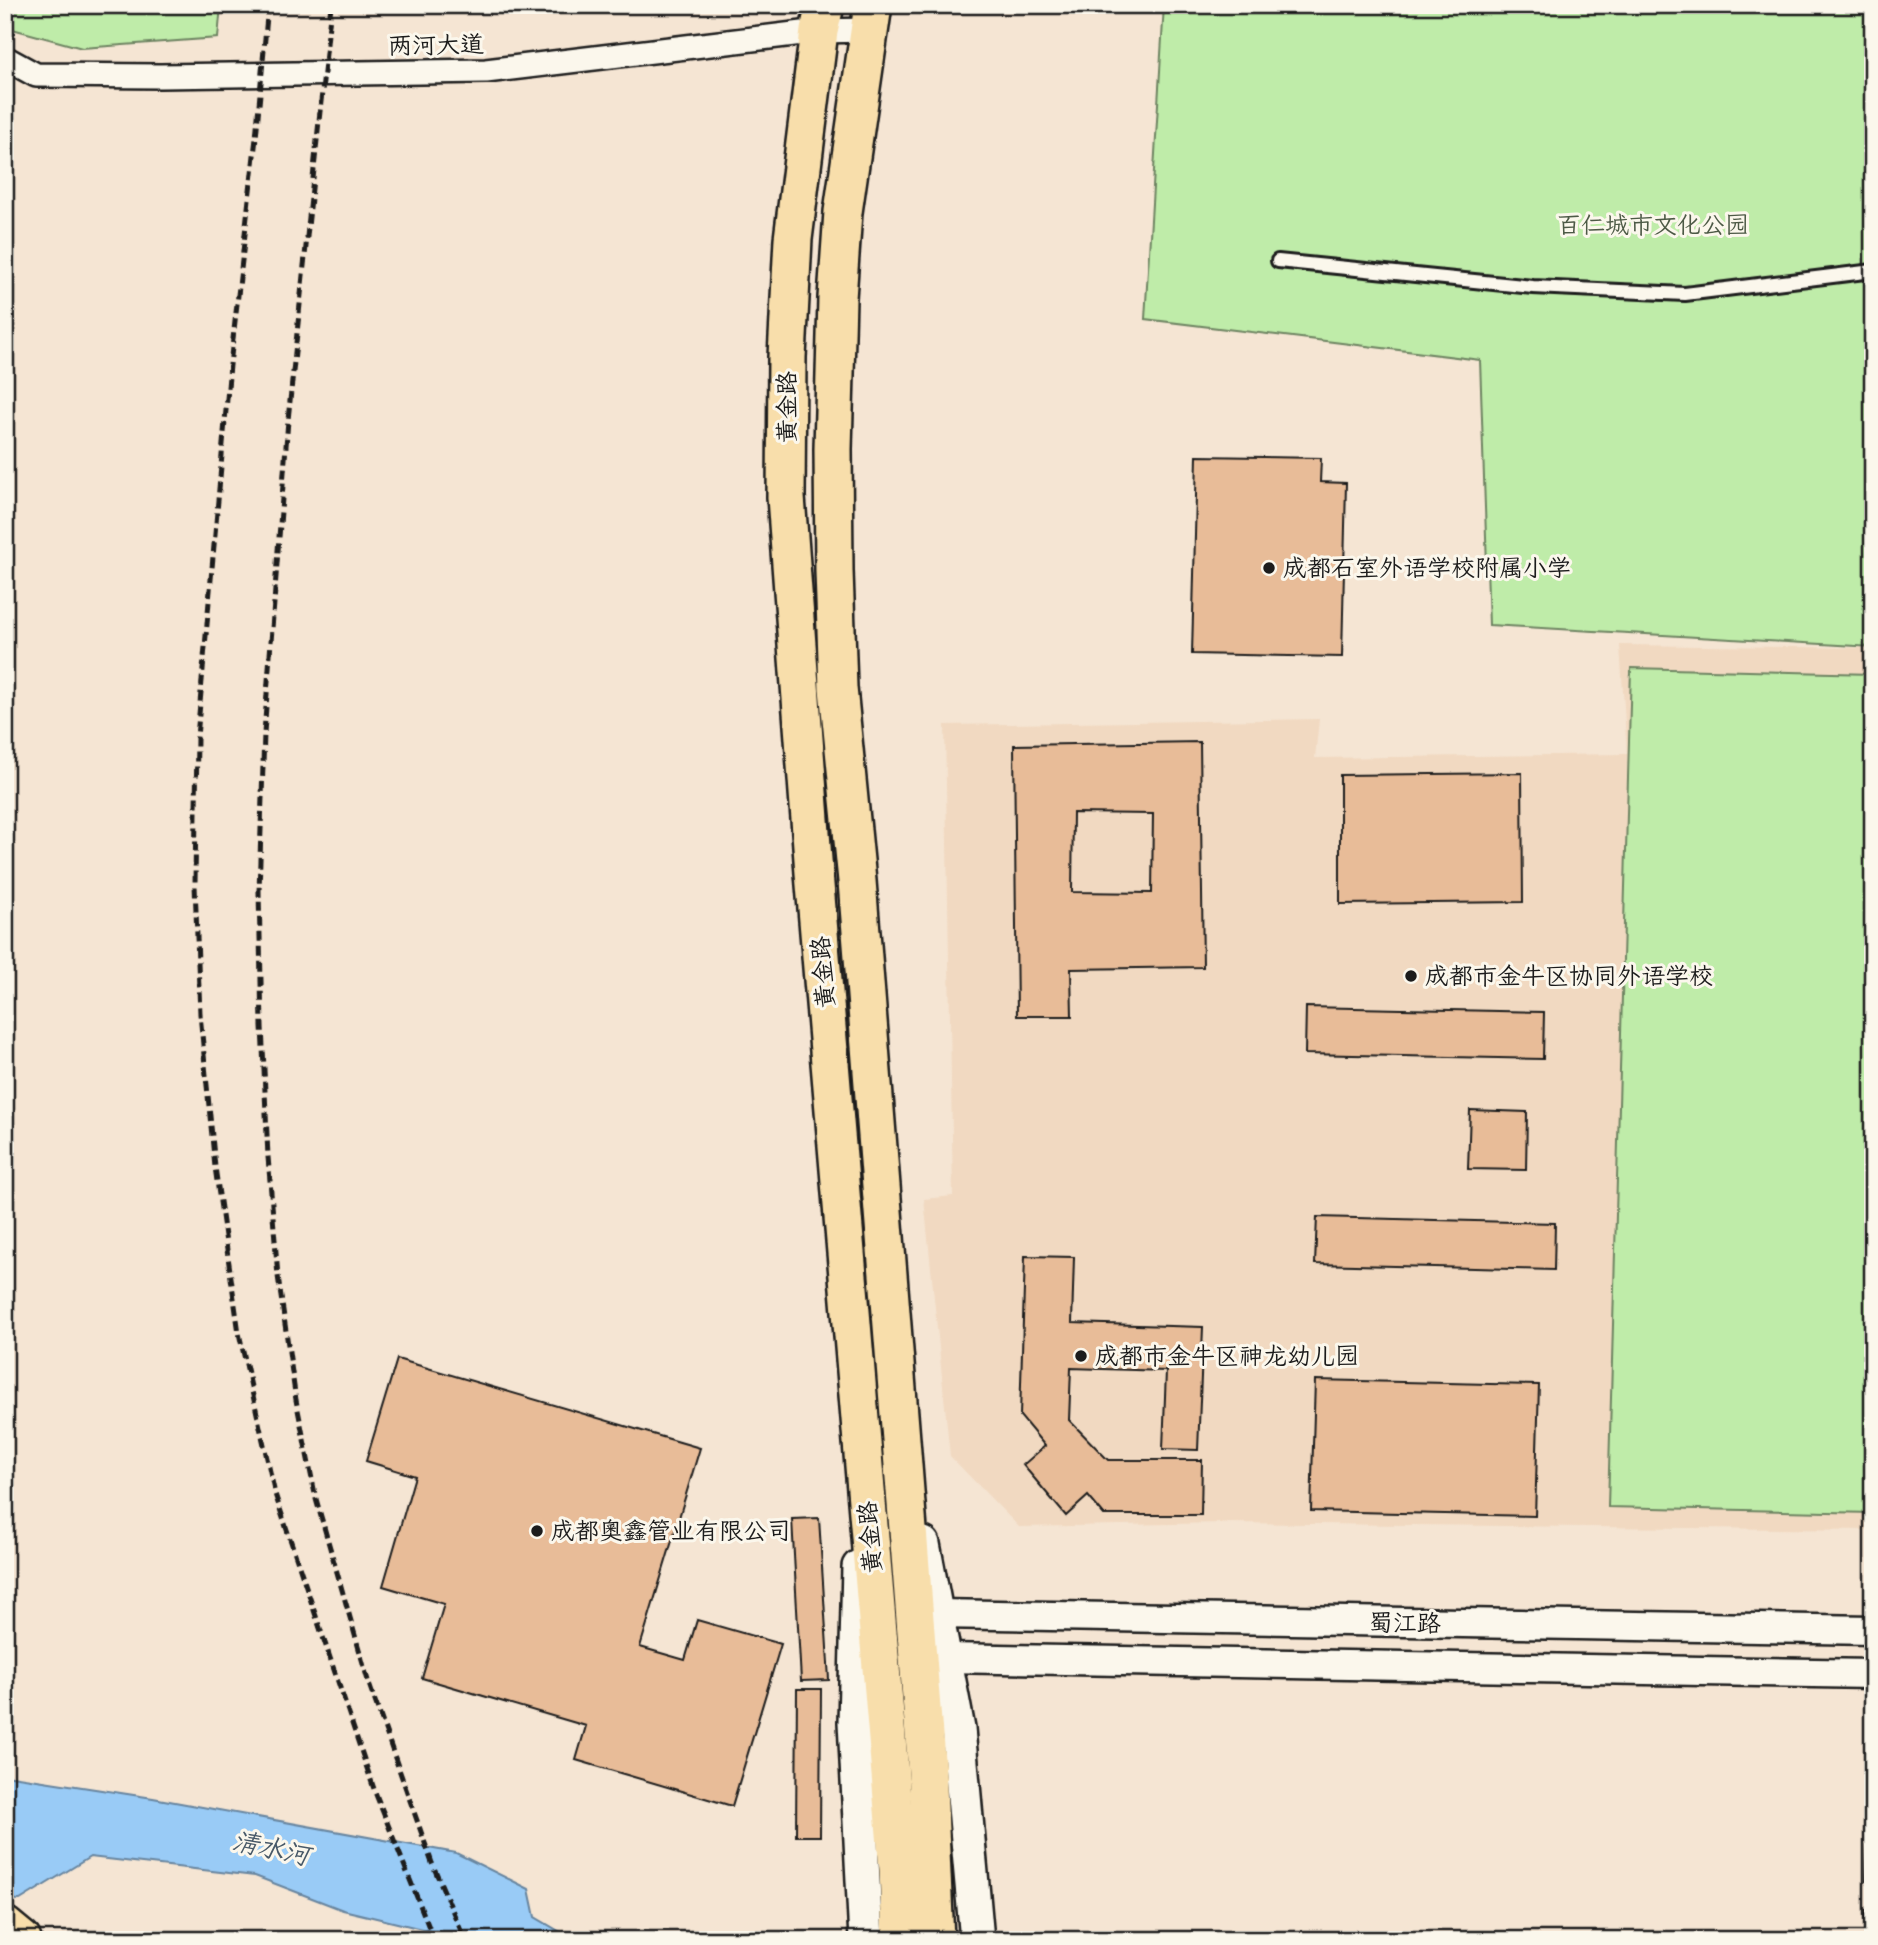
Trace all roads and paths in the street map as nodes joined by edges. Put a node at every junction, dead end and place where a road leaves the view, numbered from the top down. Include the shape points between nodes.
1 (822, 18) edge
2 (871, 18) edge
3 (5, 58) edge
4 (1278, 261) dead end
5 (1873, 271) edge
6 (900, 1427) junction
7 (863, 1449) junction
8 (936, 1614) junction
9 (1873, 1630) edge
10 (945, 1658) junction
11 (1873, 1674) edge
12 (5, 1926) edge
13 (22, 1940) edge
14 (866, 1940) edge
15 (901, 1940) edge
16 (936, 1940) edge
17 (977, 1940) edge

1 - 2 street, 两河大道
1 - 3 street, 两河大道 via 486,71 36,75
1 - 7 main road, 黄金路 via 793,239 786,497
2 - 6 main road, 黄金路 via 837,298 834,571 838,688
4 - 5 lane via 1533,287 1685,294
6 - 8 main road
6 - 16 main road, 黄金路
7 - 14 main road via 855,1723
7 - 15 main road, 黄金路
8 - 9 street, 蜀江路
8 - 10 main road
10 - 11 street, 蜀江路
10 - 17 main road via 958,1729
12 - 13 main road

